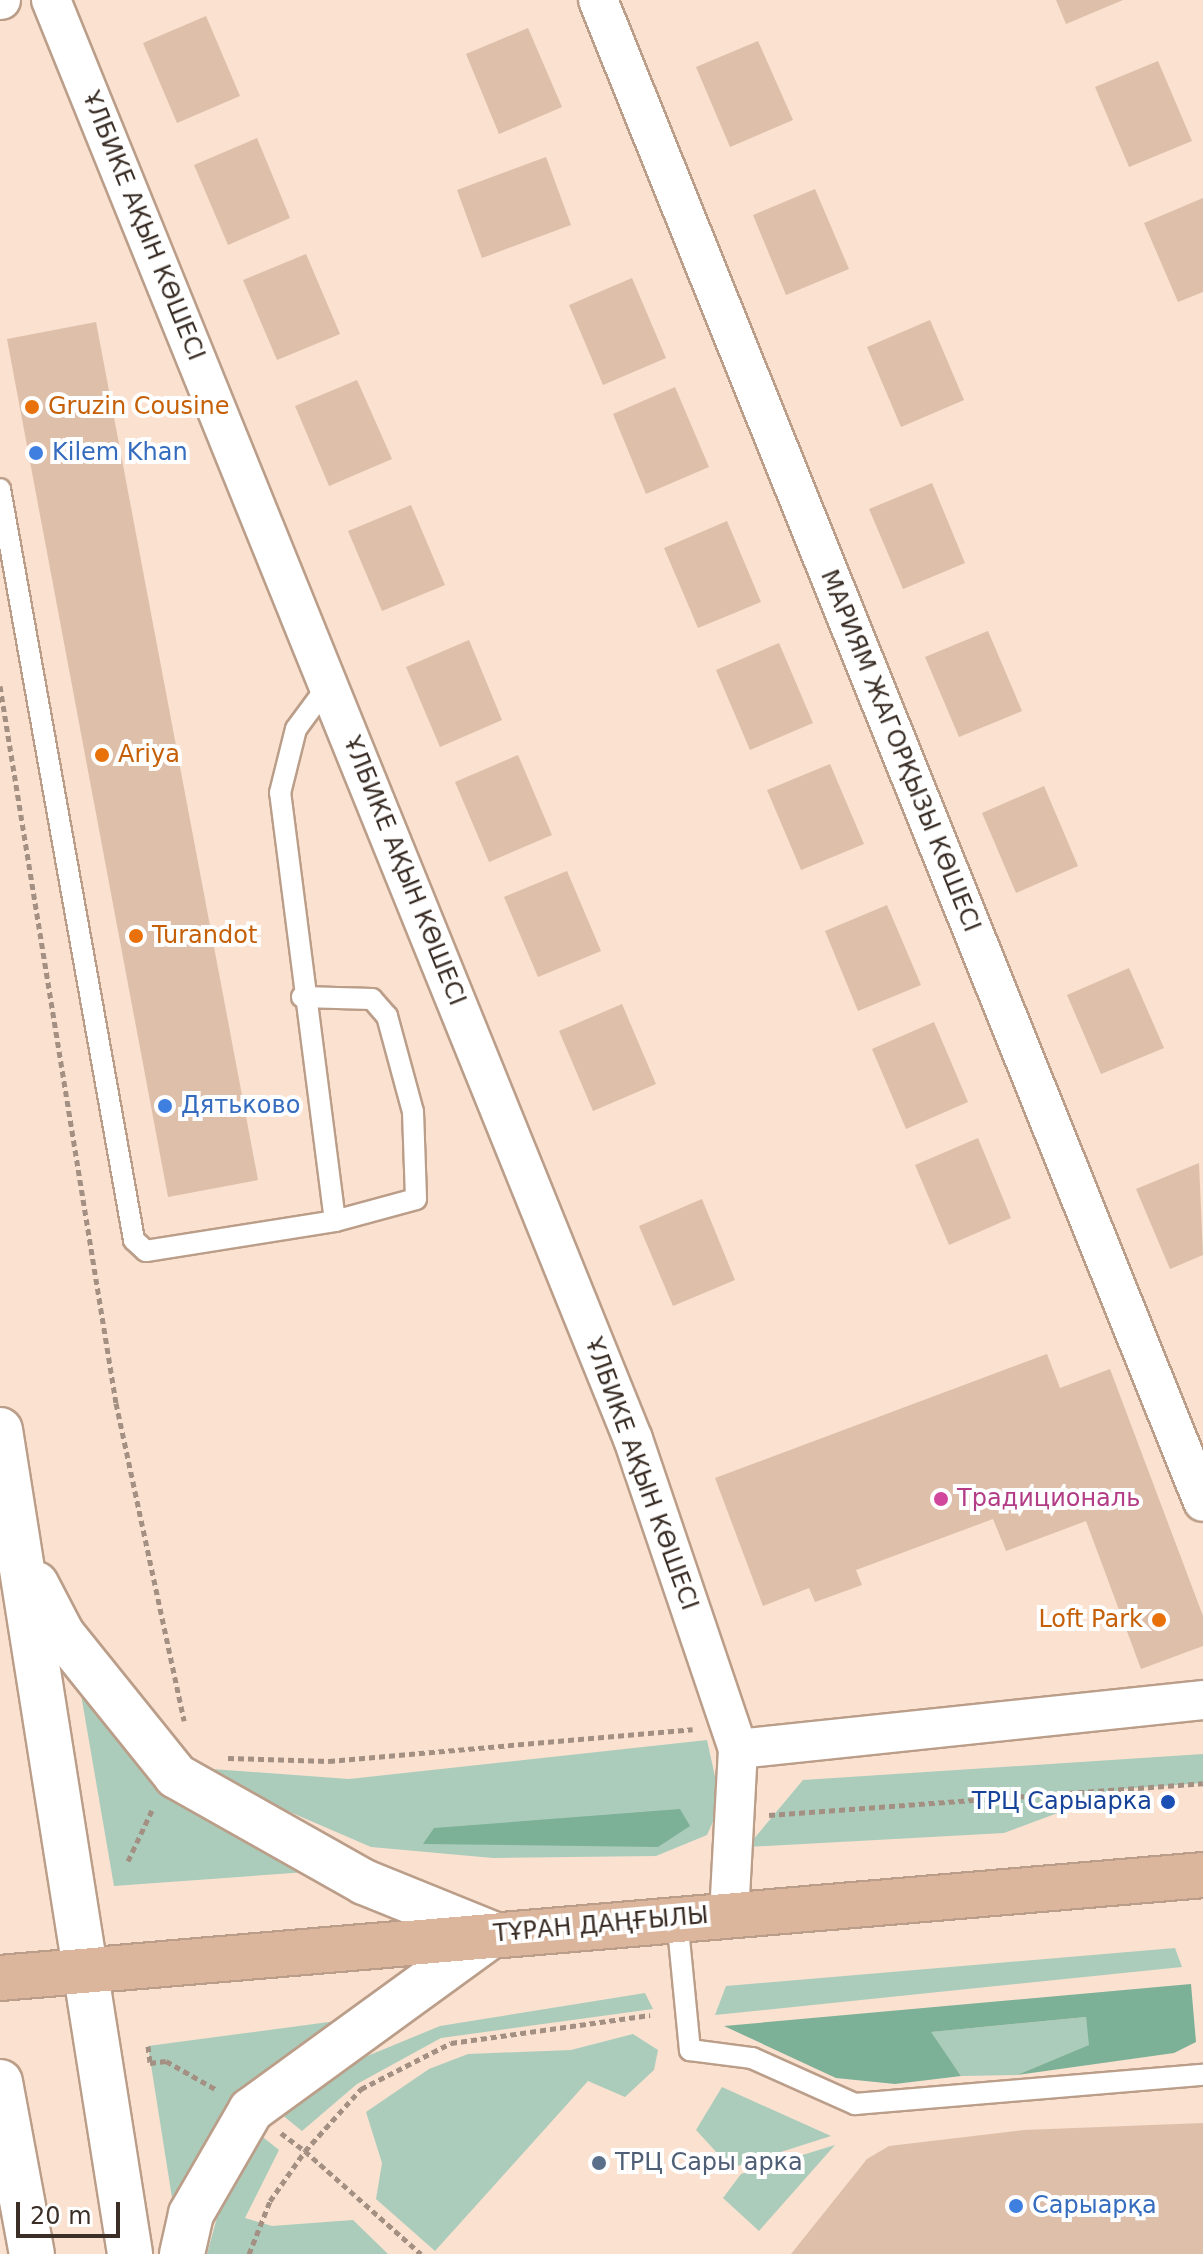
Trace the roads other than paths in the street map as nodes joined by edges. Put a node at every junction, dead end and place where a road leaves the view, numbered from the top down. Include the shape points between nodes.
1 (51, 0) edge
2 (598, 0) edge
3 (0, 489) edge
4 (329, 684) junction
5 (302, 997) junction
6 (335, 1221) junction
7 (0, 1430) edge
8 (1203, 1502) edge
9 (18, 1549) junction
10 (1203, 1700) edge
11 (734, 1738) junction
12 (1203, 1875) edge
13 (729, 1914) junction
14 (677, 1918) junction
15 (493, 1934) junction
16 (85, 1970) junction
17 (0, 1978) edge
18 (1203, 2075) edge
19 (0, 2082) edge
20 (32, 2254) edge
21 (130, 2254) edge
22 (182, 2254) edge

1 - 4 street, ҰЛБИКЕ АҚЫН КӨШЕСІ
2 - 8 street, МАРИЯМ ЖАГОРҚЫЗЫ КӨШЕСІ
3 - 6 lane via 134,1240 162,1253
4 - 5 lane via 296,729 280,793
4 - 11 street, ҰЛБИКЕ АҚЫН КӨШЕСІ via 633,1439
5 - 6 lane
5 - 6 lane via 372,999 387,1016 413,1112 416,1199
7 - 9 main road
9 - 15 main road via 62,1634 176,1776 364,1882
9 - 16 main road
10 - 11 street
11 - 13 street
12 - 13 main road, ТҰРАН ДАҢҒЫЛЫ
13 - 14 main road, ТҰРАН ДАҢҒЫЛЫ
14 - 15 main road, ТҰРАН ДАҢҒЫЛЫ
14 - 18 lane via 690,2050 752,2058 855,2104
15 - 16 main road, ТҰРАН ДАҢҒЫЛЫ
15 - 22 main road via 251,2110 191,2214
16 - 17 main road, ТҰРАН ДАҢҒЫЛЫ
16 - 21 main road
19 - 20 main road

